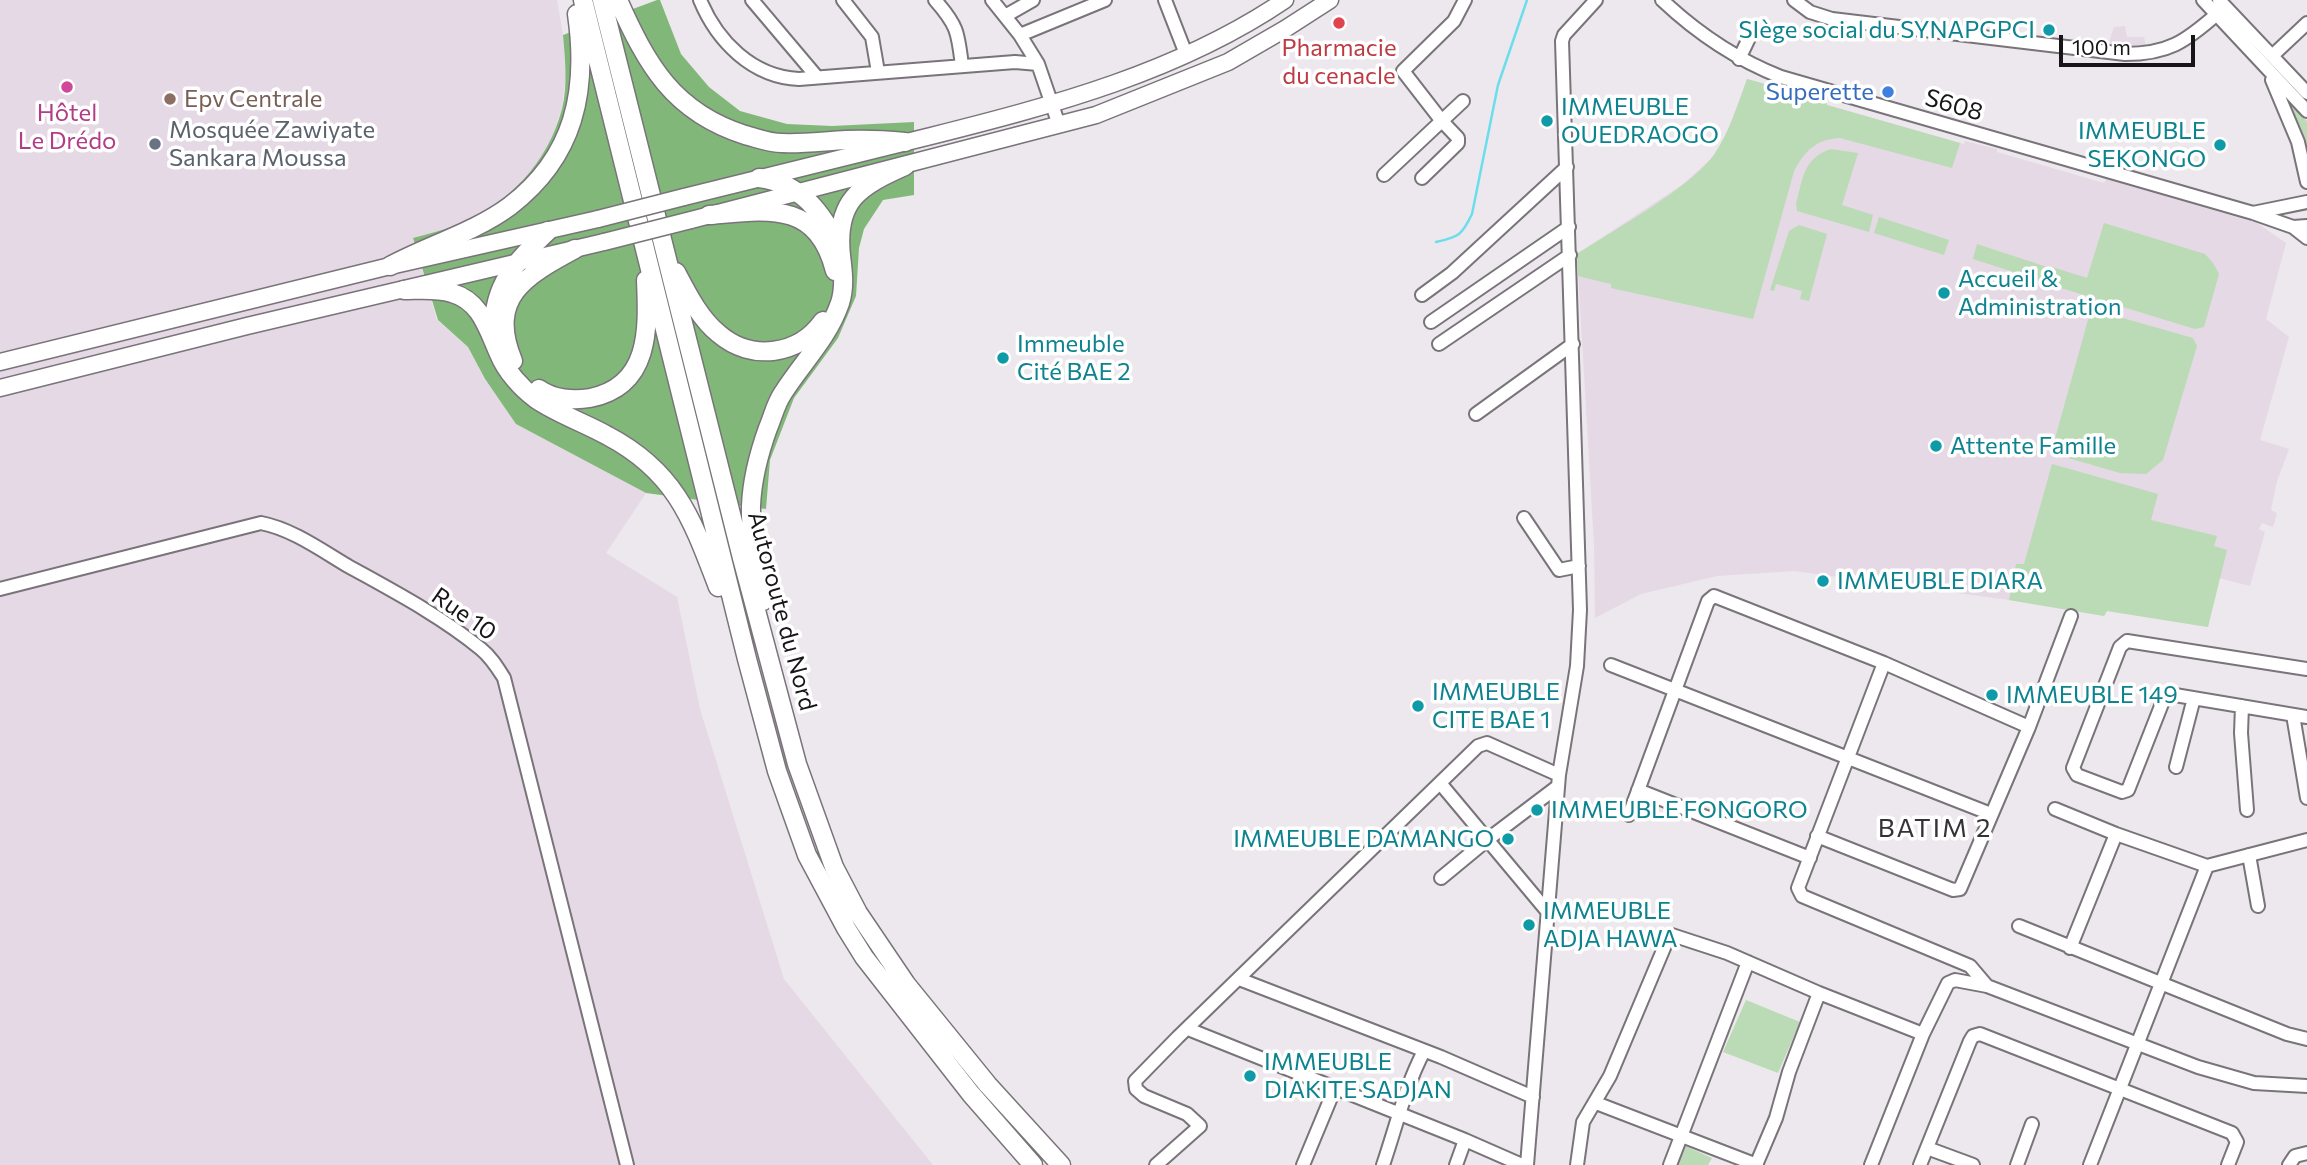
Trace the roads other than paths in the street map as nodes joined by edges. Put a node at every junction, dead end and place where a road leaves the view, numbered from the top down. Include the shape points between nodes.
1 (575, 0) edge
2 (583, 0) edge
3 (602, 0) edge
4 (618, 0) edge
5 (700, 0) edge
6 (752, 0) edge
7 (843, 0) edge
8 (935, 0) edge
9 (992, 0) edge
10 (1033, 0) edge
11 (1105, 0) edge
12 (1165, 0) edge
13 (1285, 0) edge
14 (1330, 0) edge
15 (1465, 0) edge
16 (1596, 0) edge
17 (1662, 0) edge
18 (1794, 0) edge
19 (2203, 0) edge
20 (2224, 5) edge
21 (1005, 16) junction
22 (2307, 23) edge
23 (1020, 35) junction
24 (1750, 36) dead end
25 (1186, 54) junction
26 (1739, 59) junction
27 (2268, 60) junction
28 (1038, 64) junction
29 (962, 66) junction
30 (878, 72) junction
31 (817, 77) junction
32 (1127, 80) junction
33 (2307, 93) edge
34 (1137, 100) junction
35 (1463, 101) dead end
36 (1052, 104) junction
37 (2307, 111) edge
38 (1441, 120) junction
39 (1059, 125) junction
40 (905, 142) junction
41 (905, 166) junction
42 (1567, 167) junction
43 (1384, 175) dead end
44 (759, 178) junction
45 (1422, 178) dead end
46 (2307, 182) edge
47 (799, 192) junction
48 (2307, 202) edge
49 (2253, 213) junction
50 (709, 215) junction
51 (2307, 226) edge
52 (1569, 227) junction
53 (2293, 227) junction
54 (548, 231) junction
55 (2307, 238) edge
56 (643, 242) junction
57 (575, 249) junction
58 (840, 249) junction
59 (667, 253) junction
60 (1570, 255) junction
61 (518, 262) junction
62 (390, 266) junction
63 (404, 290) junction
64 (1422, 295) dead end
65 (1431, 322) dead end
66 (495, 342) junction
67 (1439, 344) dead end
68 (1573, 344) junction
69 (0, 362) edge
70 (0, 388) edge
71 (1476, 414) dead end
72 (1524, 518) dead end
73 (1579, 566) junction
74 (0, 589) edge
75 (2071, 616) dead end
76 (747, 659) junction
77 (771, 660) junction
78 (1884, 663) junction
79 (1611, 665) dead end
80 (2307, 669) edge
81 (1675, 691) junction
82 (2194, 698) junction
83 (2242, 706) junction
84 (2293, 715) junction
85 (2307, 717) edge
86 (2029, 727) junction
87 (1846, 760) junction
88 (2176, 768) dead end
89 (1558, 781) junction
90 (1440, 783) junction
91 (1638, 790) junction
92 (2307, 798) edge
93 (2055, 809) dead end
94 (2247, 810) dead end
95 (1991, 814) junction
96 (1629, 815) dead end
97 (2116, 834) junction
98 (1818, 836) junction
99 (1487, 840) junction
100 (2307, 840) edge
101 (2249, 855) junction
102 (1810, 858) junction
103 (2207, 866) junction
104 (1441, 877) dead end
105 (2258, 906) dead end
106 (1547, 911) junction
107 (2019, 926) dead end
108 (2070, 948) junction
109 (1748, 962) junction
110 (1239, 979) junction
111 (2161, 984) junction
112 (1987, 986) junction
113 (1819, 993) junction
114 (1188, 1029) junction
115 (1923, 1034) junction
116 (2307, 1039) edge
117 (2138, 1044) junction
118 (1424, 1051) junction
119 (2307, 1086) edge
120 (1335, 1088) junction
121 (2120, 1089) junction
122 (1533, 1097) junction
123 (1596, 1103) junction
124 (1401, 1115) junction
125 (2032, 1124) dead end
126 (1682, 1136) junction
127 (1465, 1140) junction
128 (1927, 1148) junction
129 (2307, 1153) edge
130 (627, 1165) edge
131 (1033, 1165) edge
132 (1061, 1165) edge
133 (1156, 1165) edge
134 (1303, 1165) edge
135 (1382, 1165) edge
136 (1456, 1165) edge
137 (1525, 1165) edge
138 (1577, 1165) edge
139 (1670, 1165) edge
140 (1757, 1165) edge
141 (1871, 1165) edge
142 (1920, 1165) edge
143 (1973, 1165) edge
144 (2017, 1165) edge
145 (2090, 1165) edge
146 (2228, 1165) edge
147 (2289, 1165) edge

1 - 62 highway via 580,90 568,134 553,161 509,206
2 - 56 highway, Autoroute du Nord
3 - 59 highway, Autoroute du Nord
4 - 40 highway via 662,81 678,98 728,129 780,143
5 - 31 street via 713,26 750,64 782,79
6 - 31 street
7 - 30 street via 872,37
8 - 29 street via 956,27
9 - 21 street
10 - 21 street
11 - 23 street
12 - 25 street
13 - 25 main road
14 - 34 main road via 1228,62
15 - 38 street via 1454,21 1403,71
16 - 42 street via 1563,38
17 - 26 street, S608
18 - 20 street via 1810,12 1832,19 2125,54 2152,54 2176,46
19 - 20 street
20 - 27 street
21 - 23 street
22 - 27 street
23 - 28 street
24 - 26 street
25 - 32 main road
26 - 49 street, S608 via 1781,77
27 - 33 street
27 - 37 street
27 - 46 street via 2298,142
28 - 29 street
28 - 36 street
29 - 30 street
30 - 31 street
32 - 34 street
32 - 36 main road
34 - 39 main road
35 - 38 street
36 - 39 street
36 - 40 main road
38 - 43 street
38 - 45 street via 1458,143
39 - 41 main road
40 - 44 main road
41 - 47 main road
41 - 58 highway via 855,194 843,217
42 - 52 street
42 - 64 street via 1452,274
44 - 47 highway
44 - 54 main road, bridge
47 - 50 main road
47 - 58 highway via 823,216
48 - 49 street, S608
49 - 53 street, S608
50 - 57 main road, bridge
50 - 59 highway via 781,212 807,223 822,239 836,274 835,292 815,332 794,347 780,350 758,351 731,343 697,308
51 - 53 street, S608
52 - 60 street
52 - 65 street
53 - 55 street
54 - 61 highway
54 - 62 main road
56 - 57 highway via 647,323 640,358 618,386 595,397 572,400 544,393 521,374 507,346 506,319 511,297 522,282
56 - 76 highway, Autoroute du Nord
57 - 61 main road
58 - 77 highway via 841,301 831,324 780,396 754,475 751,508
59 - 77 highway, Autoroute du Nord via 741,558
60 - 67 street
60 - 68 street
61 - 63 main road
61 - 66 highway via 495,305
62 - 69 main road
63 - 66 highway via 450,292 461,297 484,319
63 - 70 main road
66 - 76 highway via 509,372 536,399 639,455 669,484 697,532
68 - 71 street
68 - 73 street
72 - 73 street via 1559,570
73 - 89 street via 1577,666
74 - 130 street, Rue 10 via 261,523 273,525 352,568 482,650 504,678
75 - 86 street
76 - 131 highway, Autoroute du Nord via 777,771 807,855 846,928 893,996
77 - 132 highway, Autoroute du Nord via 812,809 858,913 906,984 988,1086
78 - 81 street via 1714,596 1708,601
78 - 86 street
78 - 87 street
79 - 81 street
80 - 82 street via 2127,642 2120,647 2074,760 2074,772 2126,792 2165,697
81 - 87 street
81 - 91 street
82 - 83 street
82 - 88 street
83 - 84 street
83 - 94 street
84 - 85 street
84 - 92 street
86 - 95 street
87 - 95 street
87 - 98 street
89 - 90 street via 1483,743
89 - 99 street
89 - 106 street
90 - 99 street
90 - 110 street
91 - 96 street
91 - 102 street
93 - 97 street
95 - 98 street via 1957,890
97 - 103 street
97 - 108 street
98 - 102 street
99 - 104 street
99 - 106 street
100 - 101 street
101 - 103 street
101 - 105 street
102 - 112 street via 1798,888 1802,896 1970,966
103 - 111 street
106 - 122 street
107 - 108 street
108 - 111 street
109 - 113 street
109 - 123 street via 1669,936
109 - 126 street
110 - 114 street
110 - 118 street
111 - 116 street
111 - 117 street
112 - 115 street via 1951,981
112 - 117 street
113 - 115 street
113 - 140 street
114 - 120 street
114 - 133 street via 1135,1081 1144,1096 1187,1114 1200,1126
115 - 141 street
117 - 119 street via 2254,1083
117 - 121 street
118 - 122 street
118 - 124 street via 1408,1085
120 - 124 street
120 - 134 street
121 - 128 street via 1975,1034
121 - 145 street
121 - 146 street via 2232,1133 2237,1142
122 - 137 street
123 - 126 street
123 - 138 street via 1580,1131
124 - 127 street
124 - 135 street
125 - 144 street
126 - 139 street
126 - 140 street
127 - 136 street
127 - 137 street
128 - 142 street
128 - 143 street
129 - 147 street via 2295,1156

